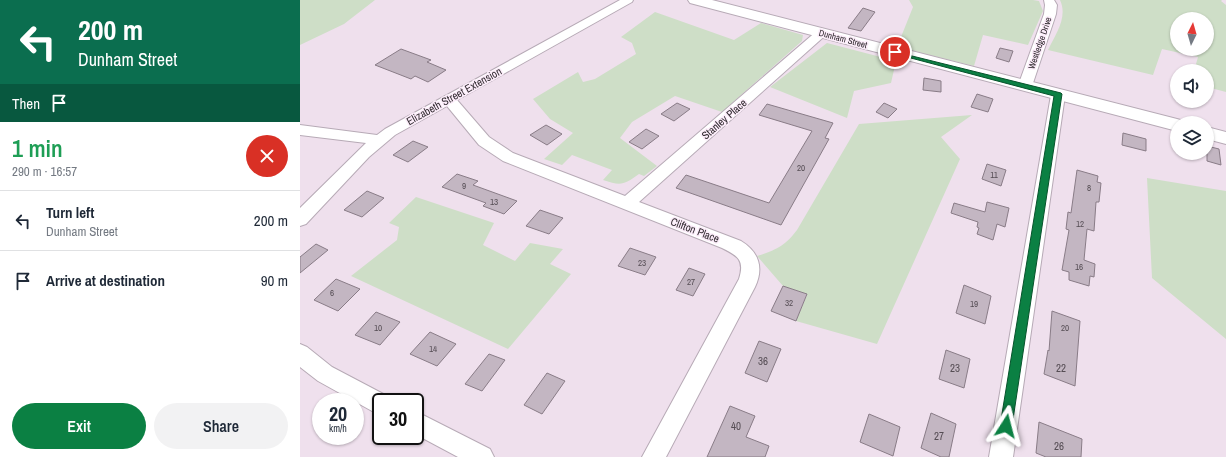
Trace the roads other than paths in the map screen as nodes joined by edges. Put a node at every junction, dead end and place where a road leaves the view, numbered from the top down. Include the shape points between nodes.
1 (628, 0) edge
2 (695, 0) edge
3 (1049, 0) edge
4 (822, 33) junction
5 (1025, 86) junction
6 (1058, 94) junction
7 (448, 100) junction
8 (1170, 123) edge
9 (300, 130) edge
10 (1214, 135) edge
11 (1226, 138) edge
12 (379, 140) junction
13 (626, 204) junction
14 (300, 219) edge
15 (300, 354) edge
16 (372, 400) edge
17 (424, 427) edge
18 (482, 457) edge
19 (654, 457) edge
20 (1001, 457) edge

1 - 7 street, Elizabeth Street Extension
2 - 4 street, Dunham Street
3 - 5 street, Westledge Drive via 1050,14
4 - 5 street, Dunham Street
4 - 13 street, Stanley Place
5 - 6 street, Dunham Street
6 - 8 street, Dunham Street
6 - 20 street
7 - 12 street, Elizabeth Street Extension
7 - 13 street, Clifton Place via 480,137 498,151
9 - 12 street
10 - 11 street
12 - 14 street, Elizabeth Street Extension
13 - 19 street, Clifton Place via 735,247 746,253 751,267 748,282
15 - 16 street via 325,374
17 - 18 street

